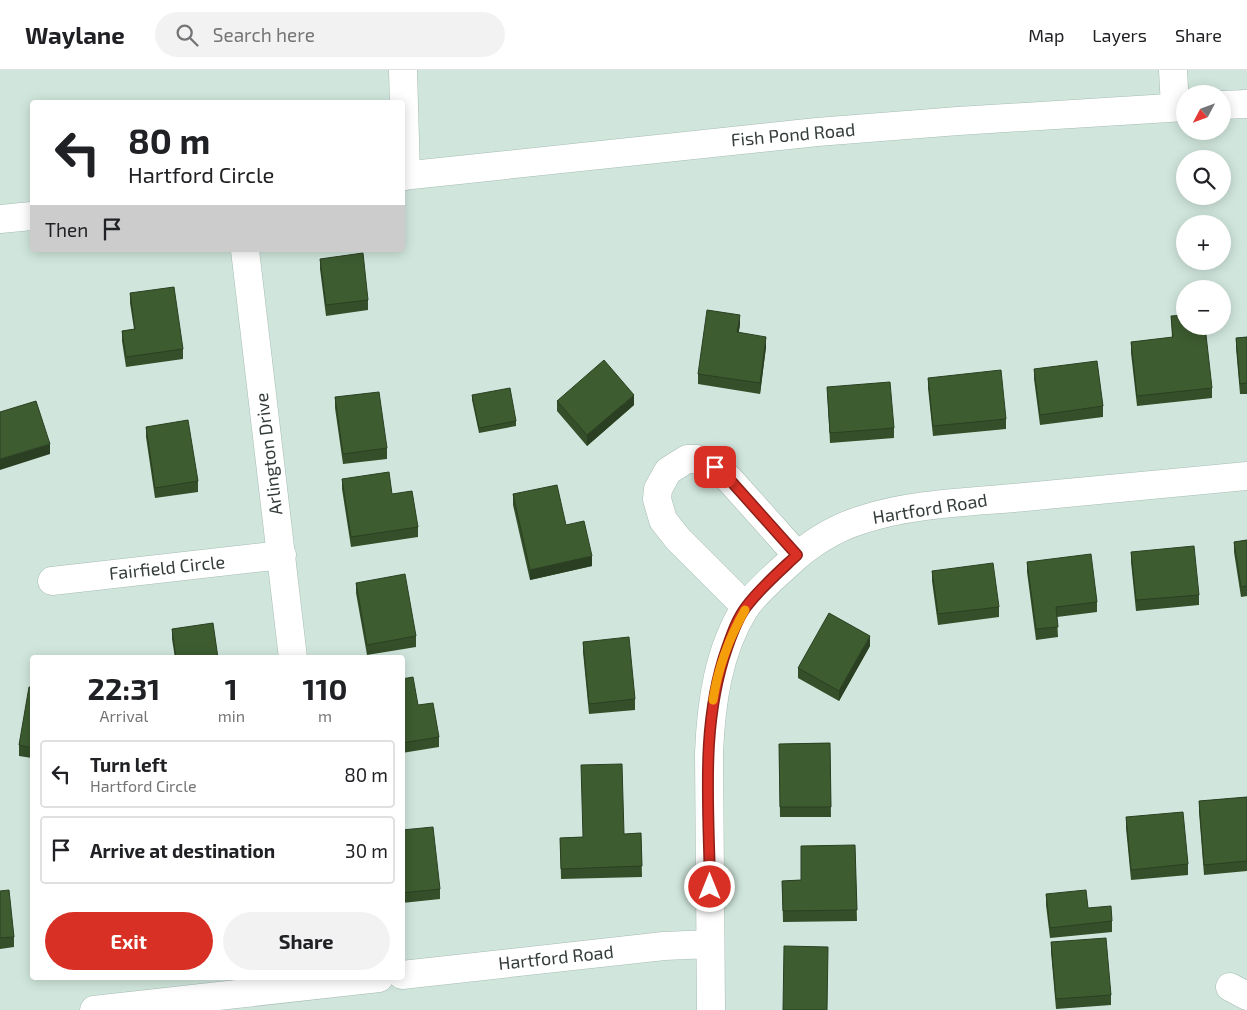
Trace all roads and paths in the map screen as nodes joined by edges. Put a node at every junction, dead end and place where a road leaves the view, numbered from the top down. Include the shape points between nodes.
1 (402, 70) edge
2 (1173, 70) edge
3 (1176, 86) edge
4 (403, 100) edge
5 (1247, 104) edge
6 (1231, 105) edge
7 (1176, 107) edge
8 (405, 176) edge
9 (30, 216) edge
10 (0, 220) edge
11 (245, 252) edge
12 (1247, 476) edge
13 (282, 555) junction
14 (797, 555) junction
15 (52, 581) dead end
16 (746, 607) junction
17 (293, 655) edge
18 (710, 944) junction
19 (405, 975) edge
20 (327, 980) edge
21 (94, 1010) edge
22 (711, 1010) edge

1 - 4 street
2 - 3 street
5 - 6 street
7 - 8 street, Fish Pond Road via 817,132
9 - 10 street
11 - 13 street, Arlington Drive
12 - 14 street, Hartford Road via 892,512 861,520 828,534
13 - 15 street, Fairfield Circle
13 - 17 street, Arlington Drive
14 - 16 street, Hartford Road
14 - 16 street via 715,467 697,459 687,459 668,470 658,489 657,499 663,520
16 - 18 street, Hartford Road via 723,658 710,720
18 - 19 street, Hartford Road via 664,946
18 - 22 street, Hartford Road
20 - 21 street

